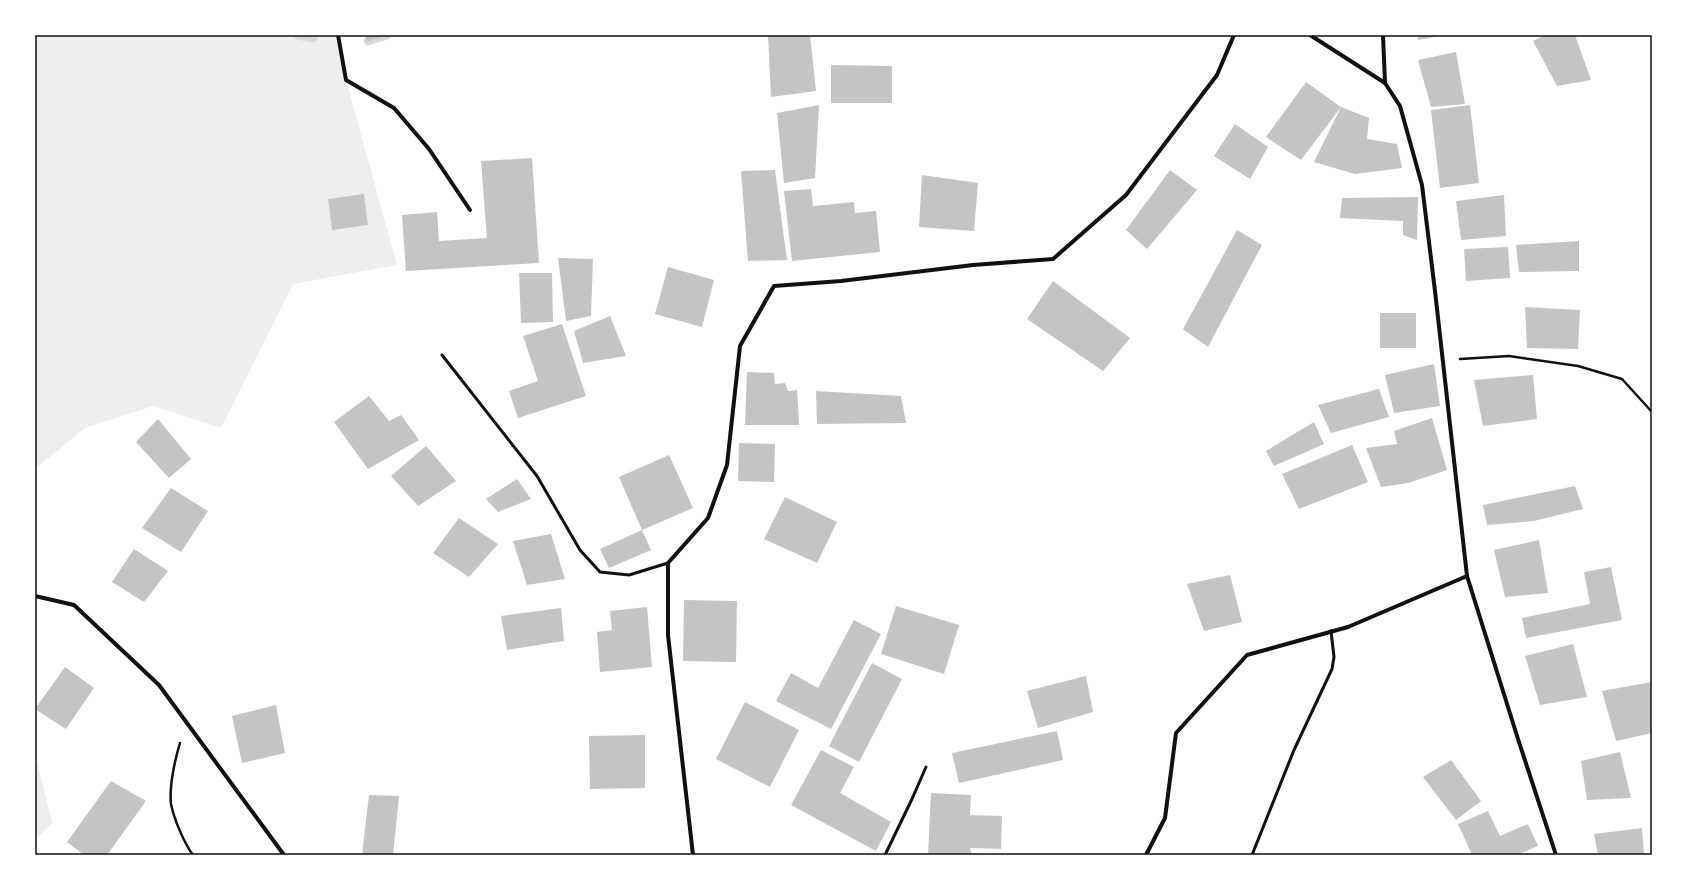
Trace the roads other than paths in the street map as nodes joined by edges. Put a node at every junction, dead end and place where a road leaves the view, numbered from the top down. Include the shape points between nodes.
1 (338, 35) edge
2 (1234, 35) edge
3 (1310, 35) edge
4 (1383, 35) edge
5 (1384, 83) junction
6 (470, 210) dead end
7 (442, 356) dead end
8 (668, 562) junction
9 (1467, 576) junction
10 (35, 596) edge
11 (1331, 631) junction
12 (926, 767) dead end
13 (284, 855) edge
14 (693, 855) edge
15 (885, 855) edge
16 (1146, 855) edge
17 (1252, 855) edge
18 (1556, 855) edge

1 - 6 street via 346,80 394,108 429,149
2 - 8 street via 1217,75 1126,196 1053,259 774,286 740,346 727,465 708,518
3 - 5 street
4 - 5 street
5 - 9 street via 1400,106 1422,185
7 - 8 lane via 537,476 580,550 600,572 629,575
8 - 14 street via 668,635
9 - 11 street via 1348,627
9 - 18 street
10 - 13 street via 74,605 159,685
11 - 16 street via 1247,655 1176,733 1165,818
11 - 17 lane via 1334,657 1332,669 1294,750
12 - 15 lane

